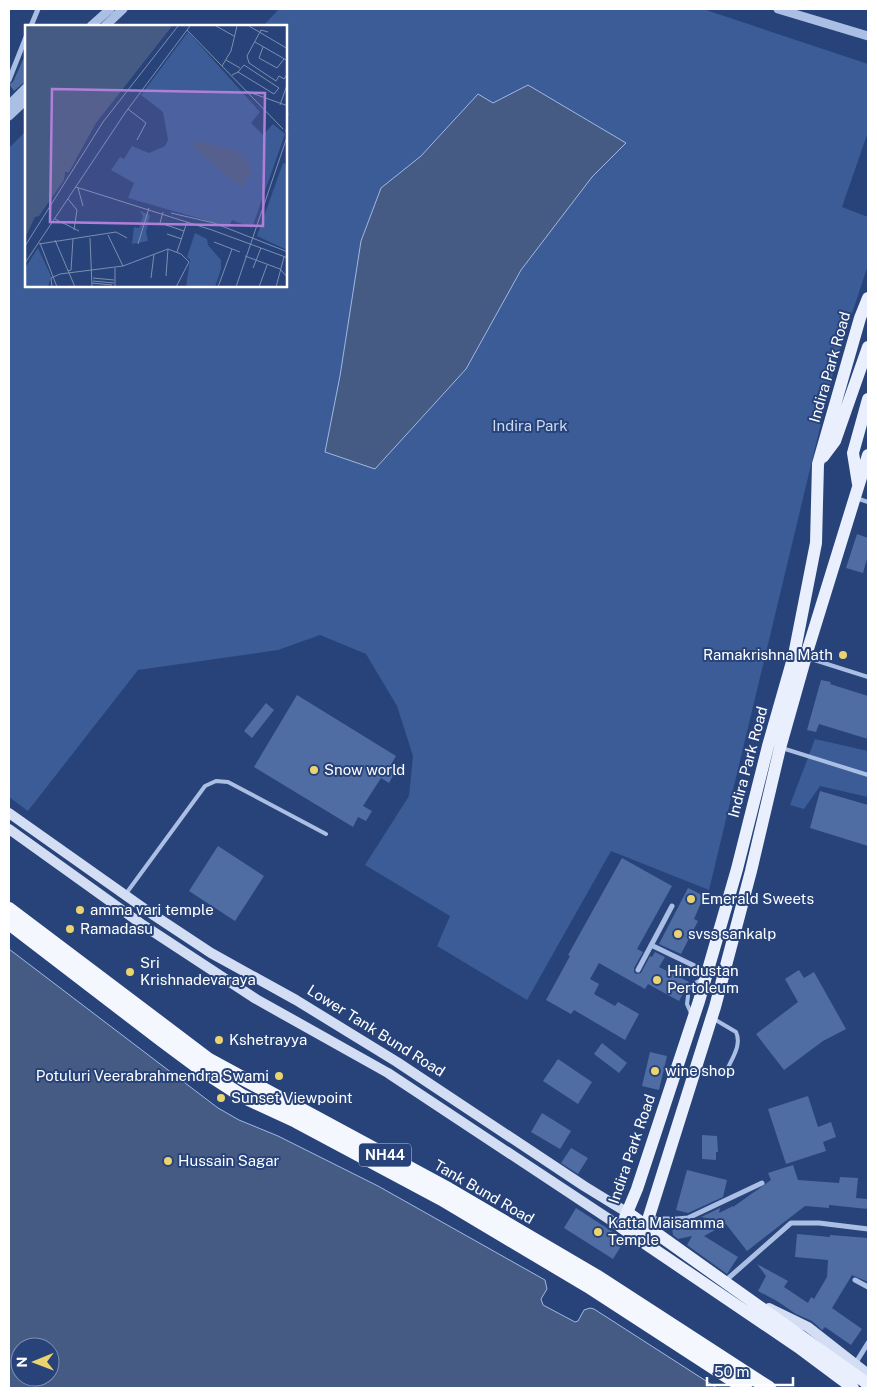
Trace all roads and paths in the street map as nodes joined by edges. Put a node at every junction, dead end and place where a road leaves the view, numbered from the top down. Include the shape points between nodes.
1 (38, 9) edge
2 (110, 9) edge
3 (123, 9) edge
4 (778, 9) edge
5 (31, 25) edge
6 (92, 25) edge
7 (107, 25) edge
8 (868, 36) edge
9 (25, 40) edge
10 (9, 80) edge
11 (25, 89) edge
12 (25, 101) edge
13 (9, 105) edge
14 (9, 116) edge
15 (868, 298) edge
16 (868, 347) edge
17 (868, 399) edge
18 (868, 455) edge
19 (818, 464) junction
20 (857, 494) junction
21 (868, 502) edge
22 (800, 656) junction
23 (868, 677) edge
24 (774, 747) junction
25 (868, 775) edge
26 (9, 813) edge
27 (9, 829) edge
28 (326, 834) dead end
29 (125, 895) junction
30 (672, 906) dead end
31 (9, 909) edge
32 (9, 923) edge
33 (651, 945) junction
34 (638, 970) dead end
35 (707, 975) junction
36 (691, 988) dead end
37 (688, 996) dead end
38 (694, 1017) junction
39 (712, 1018) junction
40 (696, 1068) junction
41 (762, 1183) dead end
42 (628, 1213) junction
43 (647, 1222) junction
44 (621, 1226) junction
45 (868, 1229) edge
46 (638, 1238) junction
47 (855, 1280) dead end
48 (724, 1282) junction
49 (868, 1286) edge
50 (744, 1296) junction
51 (868, 1343) edge
52 (855, 1364) junction
53 (868, 1374) edge
54 (868, 1384) edge
55 (745, 1388) edge
56 (769, 1388) edge
57 (853, 1388) edge

1 - 5 street
2 - 6 street
3 - 7 street
4 - 8 street
9 - 10 street
11 - 13 street
12 - 14 street
15 - 19 main road, Indira Park Road
16 - 19 main road via 835,441
17 - 20 main road via 854,453
18 - 20 main road, Indira Park Road
19 - 22 main road, Indira Park Road via 816,543
20 - 21 lane
20 - 22 main road, Indira Park Road
22 - 23 lane
22 - 24 main road, Indira Park Road
24 - 25 lane
24 - 35 main road, Indira Park Road
24 - 39 main road, Indira Park Road via 751,871
26 - 29 main road, Lower Tank Bund Road
27 - 44 main road, Lower Tank Bund Road via 143,925 256,999 388,1074
28 - 29 lane via 228,782 216,781 206,786
29 - 42 main road, Lower Tank Bund Road via 211,953 397,1062
30 - 33 street
31 - 56 highway, Tank Bund Road / NH44 via 209,1060 448,1189 596,1276
32 - 55 highway, NH44 via 171,1047 242,1096 442,1199 588,1286
33 - 34 street
33 - 35 street
35 - 36 lane
35 - 38 main road, Indira Park Road
37 - 38 lane via 688,1010
38 - 42 main road, Indira Park Road
39 - 40 main road, Indira Park Road
39 - 40 lane via 736,1032 738,1047 727,1070 716,1072
40 - 43 main road, Indira Park Road
41 - 43 street via 688,1218
42 - 43 main road, Lower Tank Bund Road
42 - 44 main road, Indira Park Road
43 - 46 main road, Indira Park Road
43 - 48 main road, Lower Tank Bund Road
44 - 46 main road, Lower Tank Bund Road
45 - 48 street via 791,1223
46 - 57 main road, Lower Tank Bund Road
47 - 49 street
48 - 50 main road, Lower Tank Bund Road
50 - 52 main road via 808,1327
50 - 54 main road, Lower Tank Bund Road
51 - 52 street
52 - 53 main road

